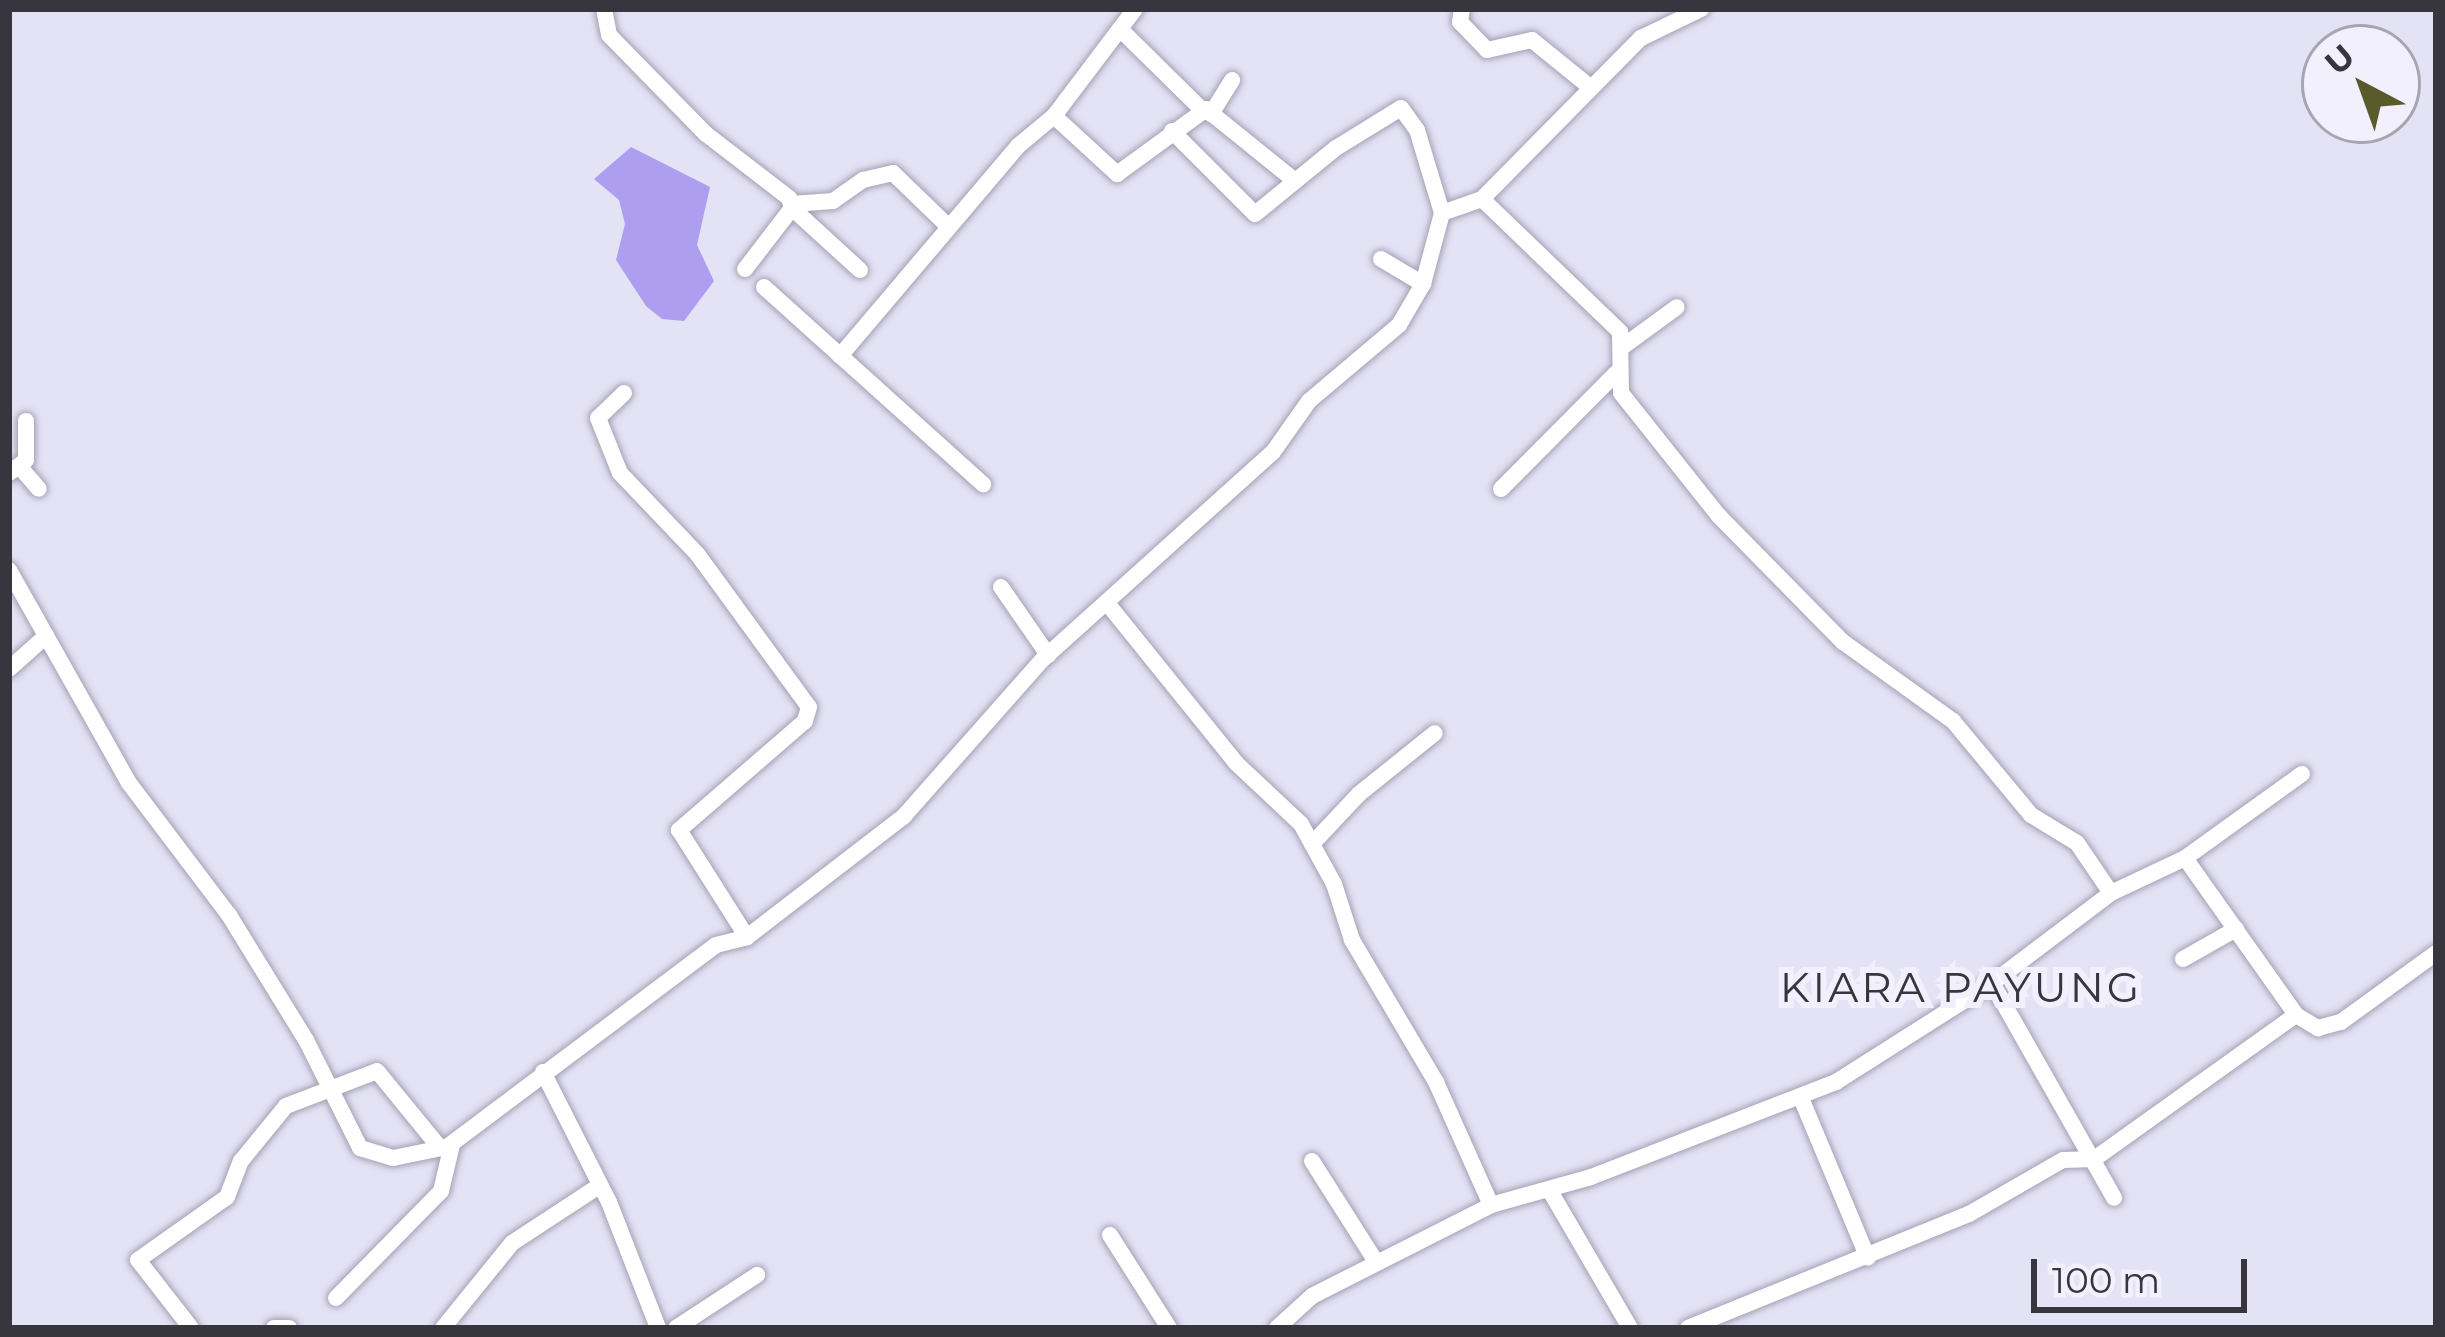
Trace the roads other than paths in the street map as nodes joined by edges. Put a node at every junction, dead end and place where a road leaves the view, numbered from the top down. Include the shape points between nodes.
1 (604, 9) edge
2 (1135, 9) edge
3 (1462, 9) edge
4 (1702, 9) edge
5 (1120, 29) junction
6 (1232, 80) dead end
7 (1590, 86) junction
8 (1206, 111) junction
9 (1054, 116) junction
10 (1172, 131) junction
11 (1294, 180) junction
12 (1482, 200) junction
13 (792, 206) junction
14 (1442, 213) junction
15 (949, 227) junction
16 (1381, 259) dead end
17 (745, 269) dead end
18 (860, 270) dead end
19 (1423, 284) junction
20 (764, 287) dead end
21 (1677, 308) dead end
22 (1625, 345) junction
23 (839, 356) junction
24 (1616, 373) junction
25 (624, 393) dead end
26 (26, 421) dead end
27 (14, 470) edge
28 (982, 484) dead end
29 (38, 489) dead end
30 (1501, 489) dead end
31 (9, 570) edge
32 (1001, 586) dead end
33 (1107, 602) junction
34 (46, 636) junction
35 (1048, 655) junction
36 (9, 669) edge
37 (1435, 734) dead end
38 (2302, 774) dead end
39 (1312, 844) junction
40 (2185, 858) junction
41 (2111, 893) junction
42 (2236, 929) junction
43 (747, 937) junction
44 (2436, 953) edge
45 (2183, 959) dead end
46 (1992, 983) junction
47 (2296, 1015) junction
48 (543, 1072) junction
49 (328, 1088) junction
50 (1802, 1098) junction
51 (446, 1146) junction
52 (2093, 1159) junction
53 (1312, 1161) dead end
54 (599, 1186) junction
55 (1550, 1191) junction
56 (2114, 1198) dead end
57 (1491, 1205) junction
58 (1110, 1235) dead end
59 (1868, 1258) junction
60 (1376, 1262) junction
61 (757, 1275) dead end
62 (336, 1298) dead end
63 (191, 1328) edge
64 (274, 1328) edge
65 (289, 1328) edge
66 (442, 1328) edge
67 (658, 1328) edge
68 (676, 1328) edge
69 (1168, 1328) edge
70 (1277, 1328) edge
71 (1630, 1328) edge
72 (1688, 1328) edge

1 - 13 street via 609,35 706,134
2 - 5 street
3 - 7 street via 1460,22 1487,50 1532,40
4 - 7 street via 1641,38
5 - 8 street
5 - 9 street
6 - 8 street
7 - 12 street
8 - 10 street
8 - 11 street
9 - 10 street via 1117,174
9 - 15 street
10 - 11 street via 1255,214
11 - 14 street via 1402,109 1417,130
12 - 14 street
12 - 22 street
13 - 15 street via 833,201 862,179 893,173
13 - 17 street
13 - 18 street
14 - 19 street
15 - 23 street
16 - 19 street
19 - 33 street via 1399,325 1309,401 1273,452
20 - 23 street
21 - 22 street
22 - 24 street
23 - 28 street
24 - 30 street
24 - 41 street via 1622,393 1763,565 1844,642 1953,722 2031,814 2077,843
25 - 43 street via 598,418 620,473 698,555 809,707 805,721 679,830
26 - 27 street via 28,452
27 - 29 street
31 - 34 street
32 - 35 street
33 - 35 street
33 - 39 street
34 - 36 street
34 - 49 street via 129,783 229,915
35 - 43 street via 904,815
37 - 39 street
38 - 40 street
39 - 57 street via 1352,940 1436,1082
40 - 41 street
40 - 42 street
41 - 46 street
42 - 45 street
42 - 47 street
43 - 48 street via 716,945
44 - 47 street via 2329,1028
46 - 50 street
46 - 52 street
47 - 52 street
48 - 51 street
48 - 54 street
49 - 51 street via 377,1071
49 - 51 street via 366,1153 393,1158
49 - 63 street via 286,1106 241,1161 227,1197 138,1260
50 - 55 street
50 - 59 street
51 - 62 street via 441,1191
52 - 56 street
52 - 59 street via 2063,1160
53 - 60 street
54 - 66 street via 512,1243
54 - 67 street
55 - 57 street
55 - 71 street
57 - 60 street
58 - 69 street
59 - 72 street
60 - 70 street via 1312,1296
61 - 68 street
64 - 65 street

